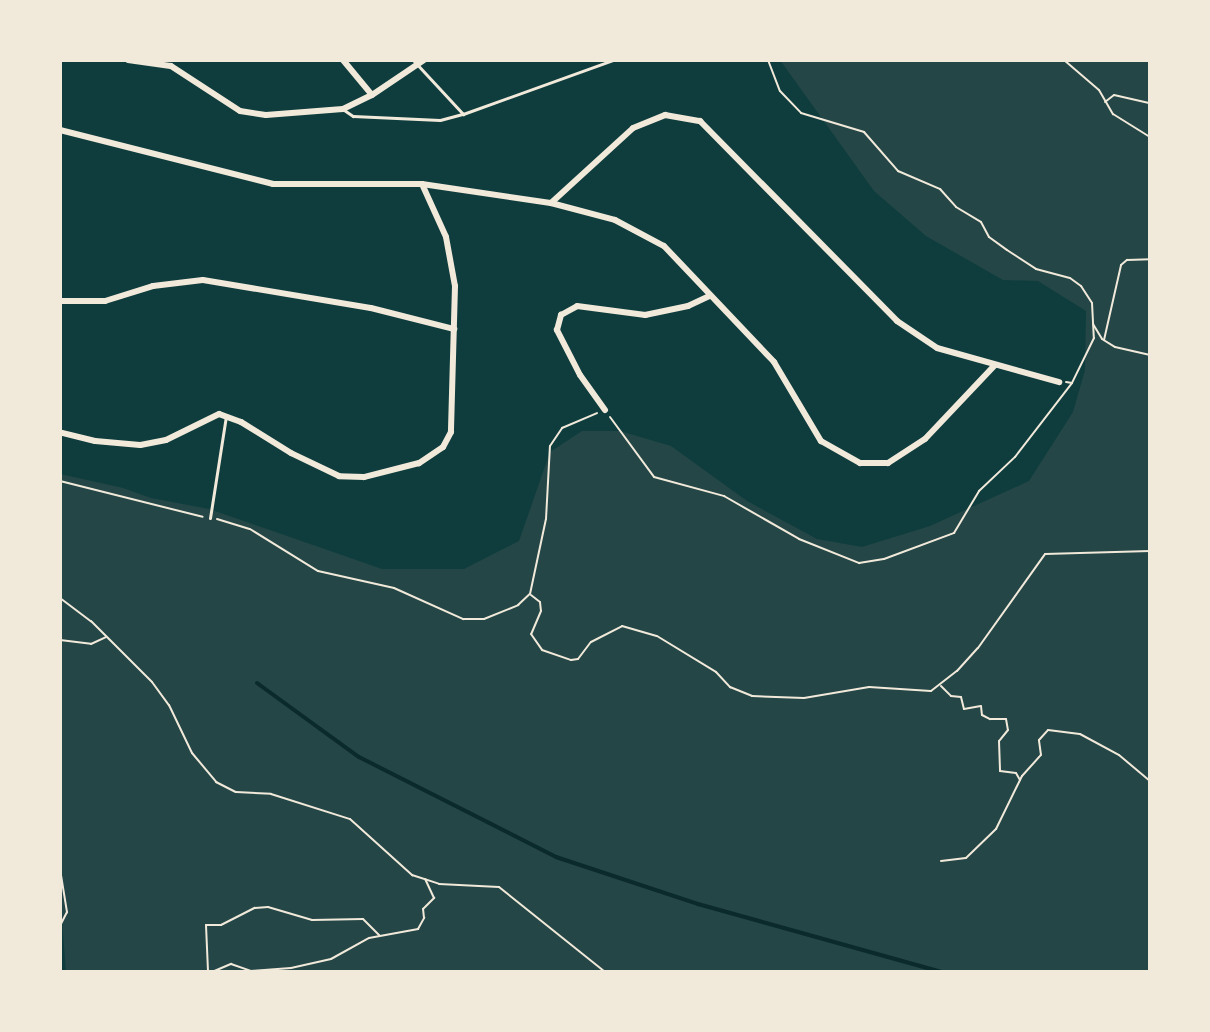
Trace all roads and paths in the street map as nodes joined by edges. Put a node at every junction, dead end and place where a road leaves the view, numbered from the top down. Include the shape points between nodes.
1 (128, 60) edge
2 (344, 60) edge
3 (424, 60) edge
4 (613, 60) edge
5 (768, 60) edge
6 (1064, 60) edge
7 (415, 62) edge
8 (372, 95) junction
9 (1106, 102) junction
10 (1150, 103) edge
11 (343, 109) junction
12 (463, 114) junction
13 (60, 130) edge
14 (1150, 137) edge
15 (422, 184) junction
16 (551, 203) junction
17 (1150, 259) edge
18 (709, 296) junction
19 (60, 301) edge
20 (1094, 324) junction
21 (454, 329) junction
22 (1104, 340) junction
23 (1150, 355) edge
24 (995, 365) junction
25 (1059, 382) joint
26 (1072, 383) junction
27 (605, 410) junction
28 (226, 415) junction
29 (60, 432) edge
30 (60, 481) edge
31 (210, 518) junction
32 (1150, 551) edge
33 (530, 594) junction
34 (60, 598) edge
35 (106, 637) junction
36 (60, 640) edge
37 (941, 685) junction
38 (1020, 780) junction
39 (1150, 781) edge
40 (941, 861) dead end
41 (60, 869) edge
42 (425, 879) junction
43 (60, 926) edge
44 (379, 935) junction
45 (208, 971) edge
46 (216, 971) edge
47 (196, 972) edge
48 (605, 972) edge

1 - 11 street via 171,66 240,111 266,115
2 - 8 street
3 - 7 street
4 - 12 lane
5 - 20 path via 780,91 801,113 864,132 898,171 940,189 956,207 981,222 989,237 1007,250 1036,268 1070,278 1082,286 1092,303
6 - 9 path via 1085,75
7 - 8 street
7 - 12 lane
8 - 11 street
9 - 10 path via 1114,95
9 - 14 path via 1113,114
11 - 12 lane via 352,116 440,120
13 - 15 street via 273,184
15 - 16 street
15 - 21 street via 452,255
16 - 18 street via 615,220 664,246
16 - 24 street via 633,128 665,115 700,121 897,321 937,348
17 - 22 path via 1127,260 1120,265
18 - 24 street via 774,362 821,441 860,463 888,463 925,439
18 - 27 street via 688,306 645,315 577,306 561,315 556,330 580,375
19 - 21 street via 105,301 153,286 203,280 266,294 351,305
20 - 22 path
20 - 26 path via 1094,338
21 - 28 street via 451,432 443,447 419,463 364,477 339,476
22 - 23 path via 1115,347
24 - 25 street
25 - 26 path
26 - 27 path via 1016,457 980,491 954,533 884,559 859,563 799,539 724,496 654,477
27 - 33 path via 562,428 550,446 546,519
28 - 29 street via 212,416 166,440 140,446
28 - 31 lane
30 - 31 path
31 - 33 path via 250,529 318,571 394,588 463,619 489,617 525,601
32 - 37 path via 1045,554 978,648
33 - 37 path via 540,602 541,611 531,634 542,650 571,660 578,659 591,642 622,626 657,636 716,672 730,687 752,696 793,698 848,688 931,691
34 - 35 path
35 - 36 path via 91,644
35 - 42 path via 161,693 192,753 216,782 236,792 271,794 350,819 372,835 401,868
37 - 38 path via 951,696 961,697 964,709 981,706 982,715 1006,719 1008,730 999,741 1000,771 1016,773
38 - 39 path via 1041,755 1040,740 1045,733 1062,729 1119,755
38 - 40 path via 1002,822 981,846 966,858
41 - 43 path via 67,912
42 - 44 path via 434,898 423,909 424,918 418,929
42 - 48 path via 454,886 499,887
44 - 45 path via 363,919 312,920 268,907 255,908 221,925 206,925
44 - 46 path via 313,964 251,971 231,964
45 - 46 path
45 - 47 path

